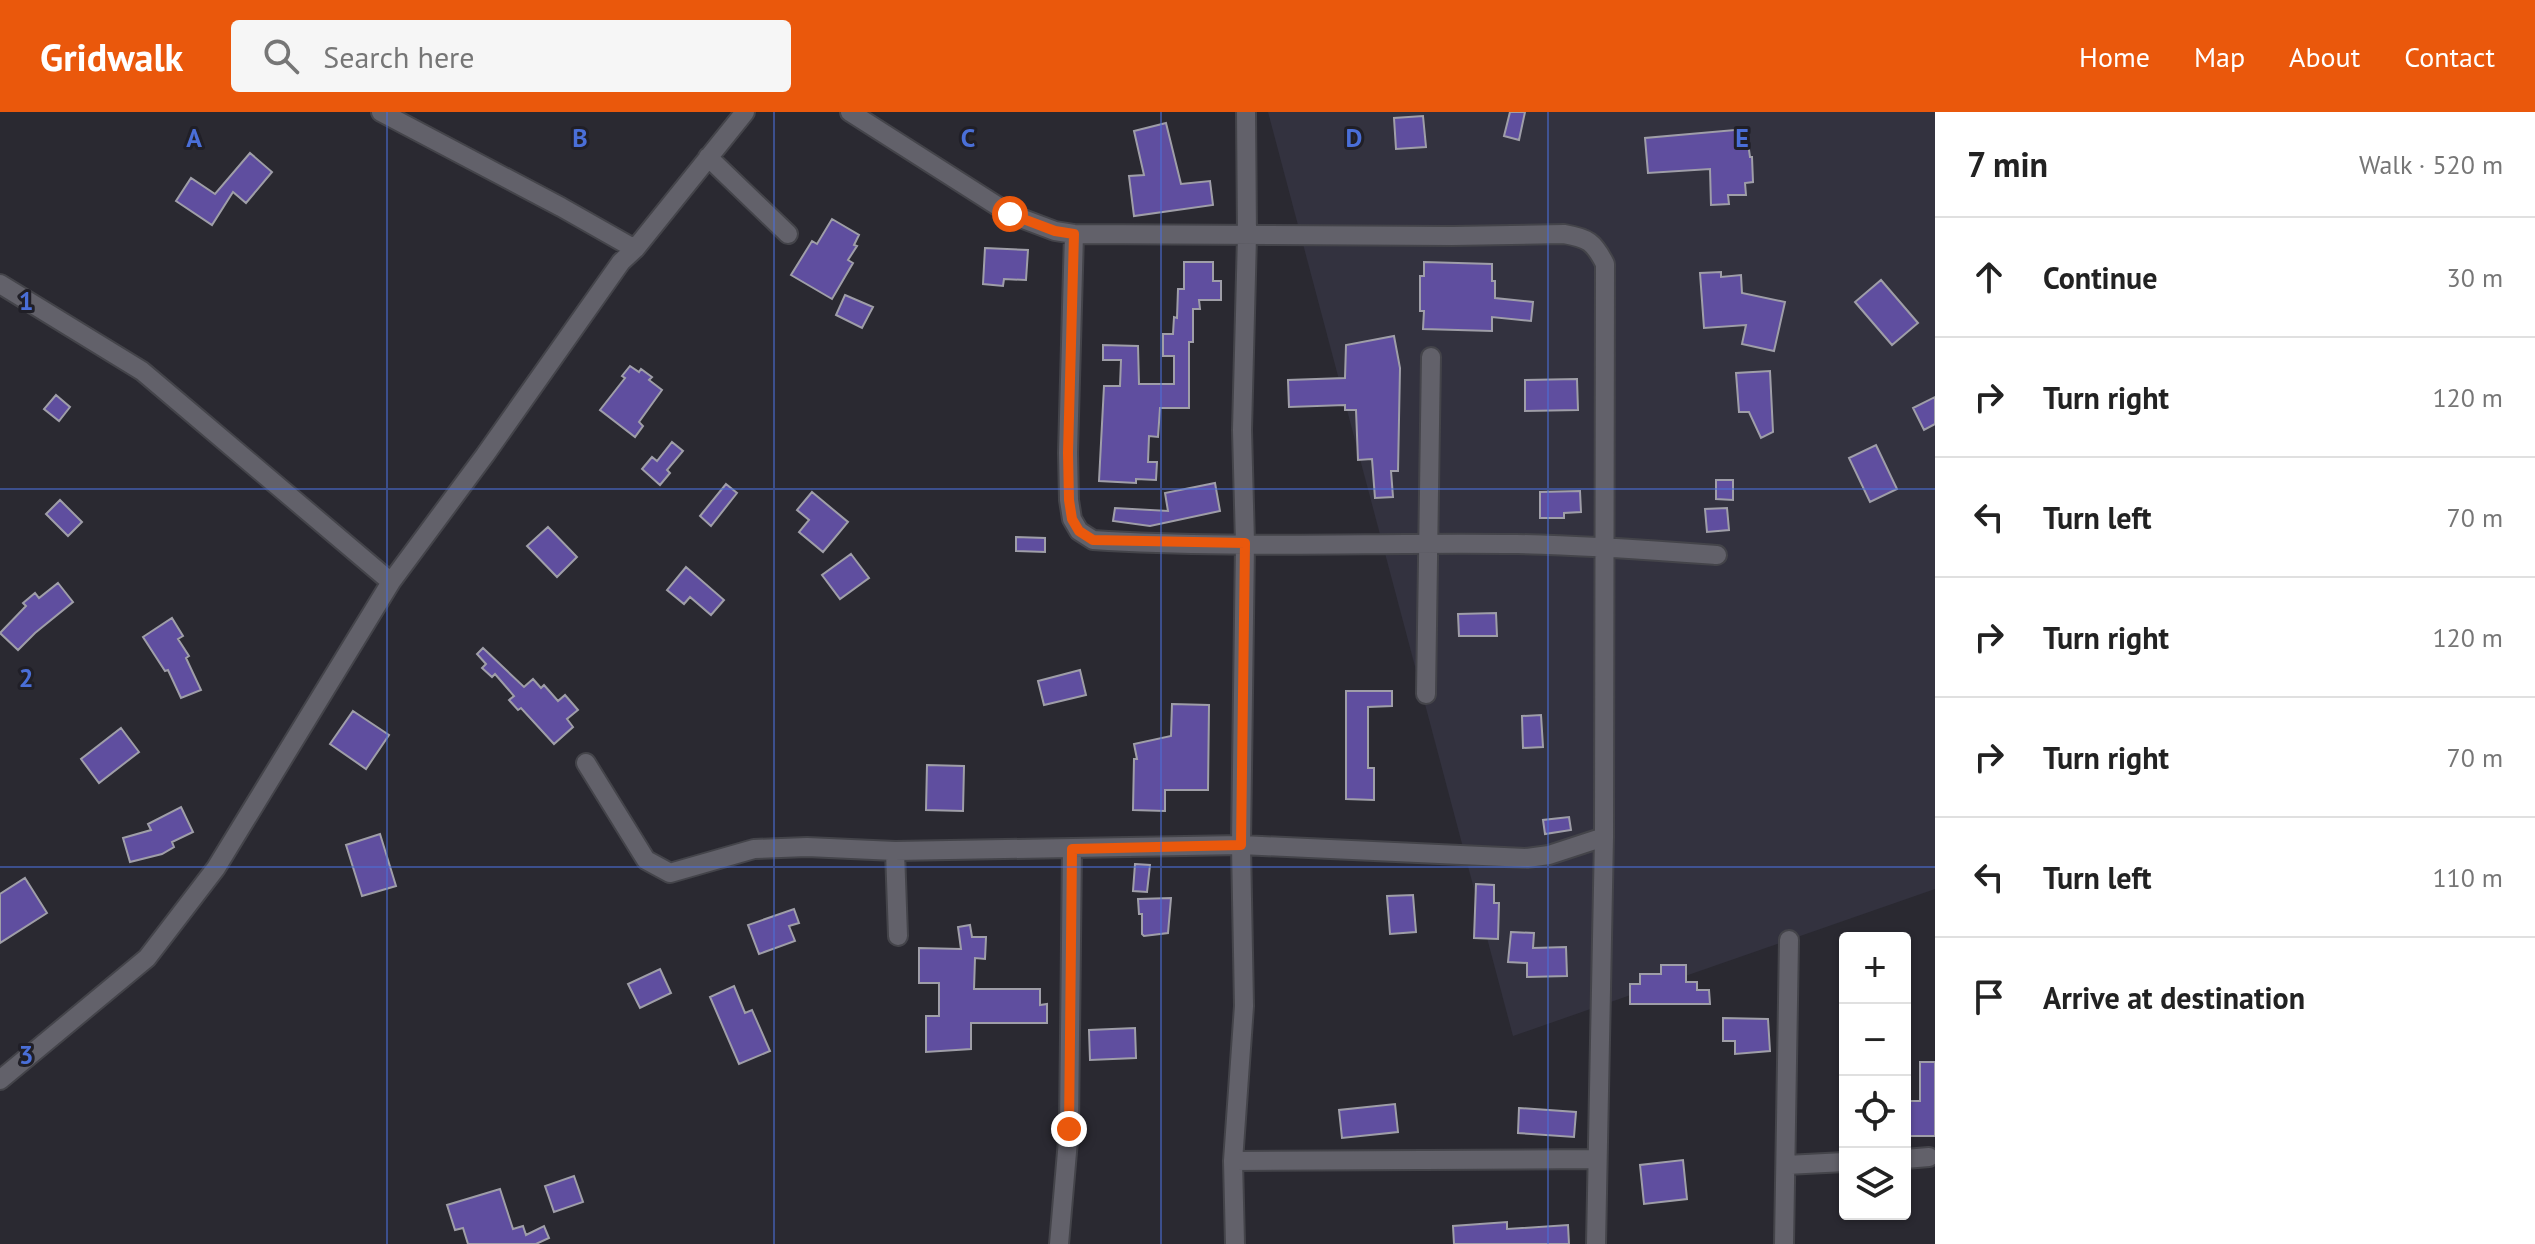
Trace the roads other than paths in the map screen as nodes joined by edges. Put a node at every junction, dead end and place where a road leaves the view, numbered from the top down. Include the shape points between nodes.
1 (381, 112) edge
2 (745, 112) edge
3 (850, 112) edge
4 (1246, 112) edge
5 (708, 157) junction
6 (788, 234) dead end
7 (1074, 234) junction
8 (1247, 236) junction
9 (635, 249) junction
10 (0, 284) edge
11 (1431, 357) dead end
12 (1245, 543) junction
13 (1428, 544) junction
14 (1606, 546) junction
15 (1717, 555) dead end
16 (391, 582) junction
17 (1426, 694) dead end
18 (586, 763) dead end
19 (1604, 837) junction
20 (1241, 845) junction
21 (1072, 849) junction
22 (895, 851) junction
23 (898, 936) dead end
24 (1789, 940) dead end
25 (0, 1080) edge
26 (1929, 1157) dead end
27 (1911, 1158) edge
28 (1597, 1159) junction
29 (1233, 1161) junction
30 (1839, 1162) edge
31 (1786, 1165) junction
32 (1059, 1244) edge
33 (1235, 1244) edge
34 (1596, 1244) edge
35 (1784, 1244) edge

1 - 9 street
2 - 5 street
3 - 7 street via 1010,214
4 - 8 street
5 - 6 street
5 - 9 street
7 - 8 street
7 - 12 street via 1068,453 1072,519 1093,540
8 - 12 street
8 - 14 street via 1564,234 1584,237 1596,247 1605,264
9 - 16 street
10 - 16 street via 142,371
11 - 13 street
12 - 13 street
12 - 20 street
13 - 14 street
13 - 17 street
14 - 15 street
14 - 19 street
16 - 25 street via 216,868 183,912 138,966
18 - 22 street via 646,860 670,873 754,849
19 - 20 street via 1527,858
19 - 28 street
20 - 21 street
20 - 29 street via 1244,1006
21 - 22 street
21 - 32 street via 1069,1129
22 - 23 street
24 - 31 street
26 - 27 street
28 - 29 street
28 - 34 street
29 - 33 street
30 - 31 street
31 - 35 street

